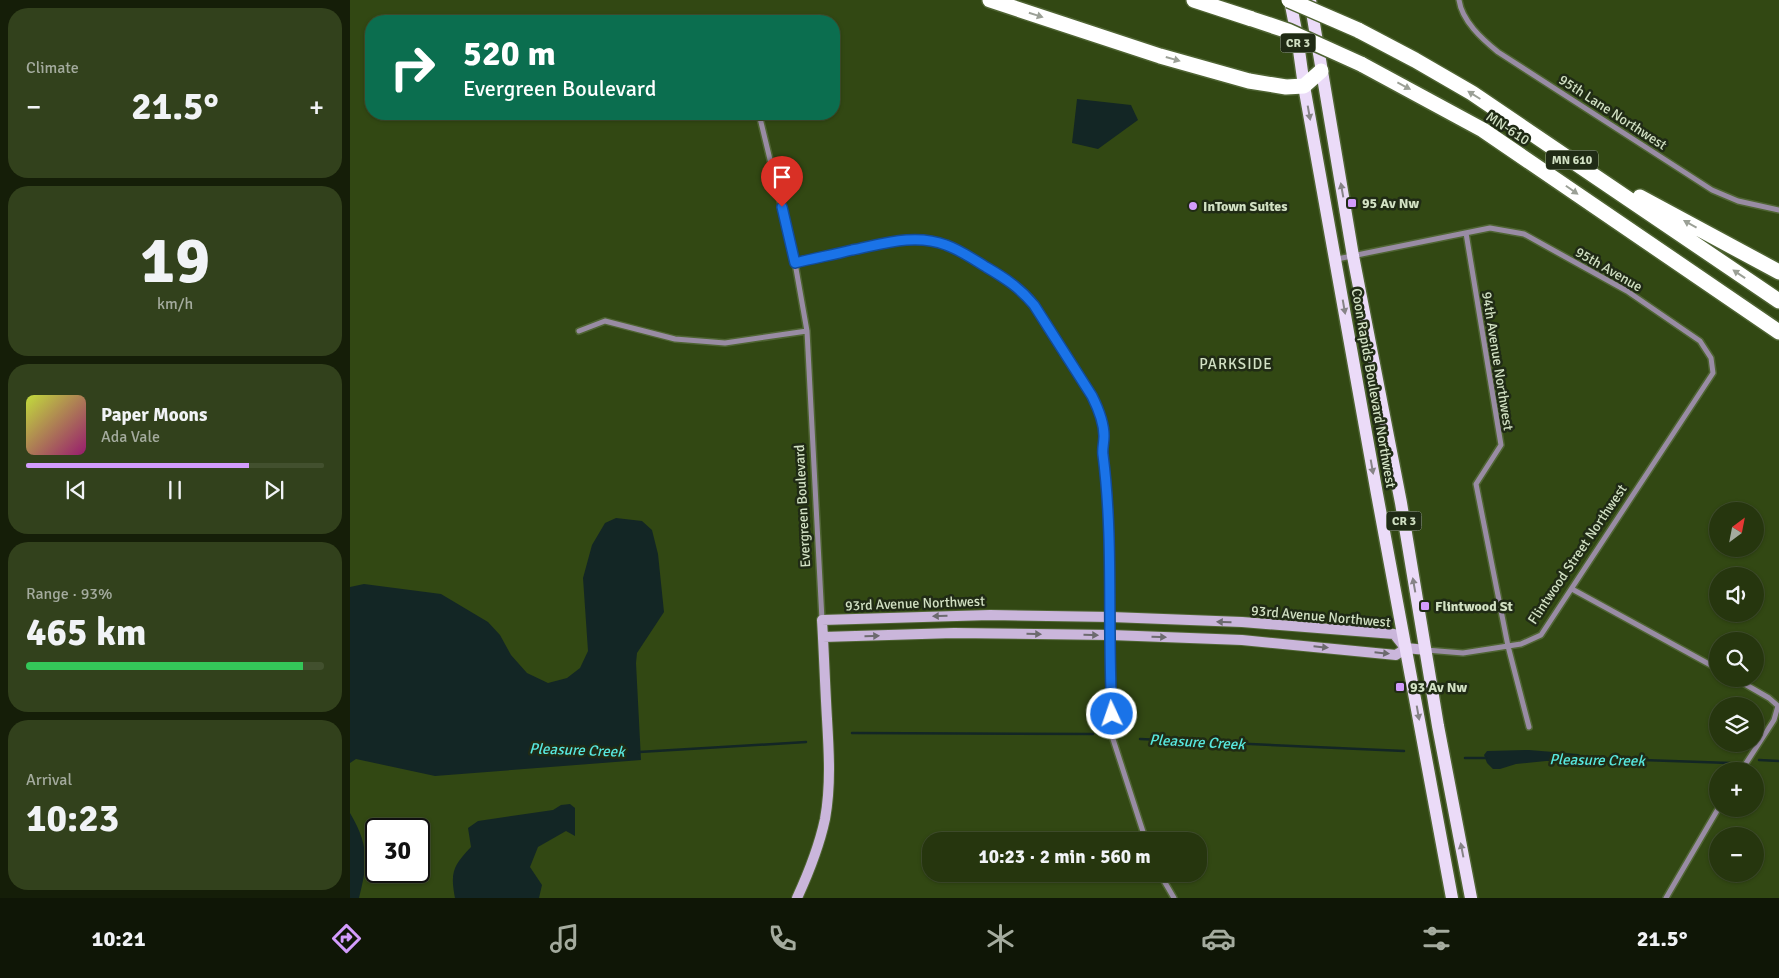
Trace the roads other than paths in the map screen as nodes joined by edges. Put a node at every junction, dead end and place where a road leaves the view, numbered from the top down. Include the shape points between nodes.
1 (990, 0) edge
2 (1194, 0) edge
3 (1290, 0) edge
4 (1310, 0) edge
5 (1459, 0) edge
6 (1321, 71) junction
7 (1304, 86) junction
8 (760, 120) edge
9 (1606, 184) junction
10 (1779, 210) edge
11 (1466, 233) junction
12 (1353, 256) junction
13 (1336, 259) junction
14 (795, 263) junction
15 (1779, 272) edge
16 (1779, 301) edge
17 (579, 331) dead end
18 (807, 331) junction
19 (1779, 332) edge
20 (1713, 373) joint
21 (1572, 589) junction
22 (1111, 617) junction
23 (822, 620) junction
24 (1111, 635) junction
25 (823, 638) junction
26 (1508, 646) junction
27 (1406, 648) junction
28 (1426, 650) junction
29 (1709, 664) edge
30 (1750, 687) edge
31 (1778, 706) edge
32 (1529, 726) dead end
33 (1747, 762) edge
34 (1713, 817) edge
35 (1143, 832) edge
36 (1165, 882) edge
37 (797, 898) edge
38 (1174, 898) edge
39 (1452, 898) edge
40 (1471, 898) edge
41 (1666, 898) edge

1 -> 7 highway via 1160,56 1249,81
2 -> 19 highway, MN-610 / MN 610, bridge via 1288,32 1361,64 1483,130
3 - 7 main road, Coon Rapids Boulevard Northwest / CR 3
9 -> 3 highway, MN-610 / MN 610, bridge via 1472,93 1416,60
4 - 6 main road, Coon Rapids Boulevard Northwest / CR 3
5 - 10 street, 95th Lane Northwest via 1471,25 1498,52 1712,190 1738,201
6 - 7 highway
12 -> 6 main road, Coon Rapids Boulevard Northwest / CR 3
7 -> 13 main road, Coon Rapids Boulevard Northwest / CR 3
8 - 14 street, Evergreen Boulevard
15 -> 9 highway via 1642,198
16 -> 9 highway, MN-610 / MN 610
11 - 12 street
11 - 20 street, 95th Avenue via 1490,228 1524,234 1627,291 1700,341 1711,358
11 - 26 street, 94th Avenue Northwest via 1501,445 1476,484
12 - 13 street
28 -> 12 main road, Coon Rapids Boulevard Northwest / CR 3
13 -> 27 main road, Coon Rapids Boulevard Northwest / CR 3
14 - 18 street, Evergreen Boulevard
14 - 22 street via 892,242 932,241 963,253 1008,280 1034,305 1092,396 1102,424 1111,554
17 - 18 street via 604,322 675,339 725,343
18 - 23 street, Evergreen Boulevard
20 - 21 street, Flintwood Street Northwest
21 - 26 street, Flintwood Street Northwest via 1541,635
21 - 29 street
22 -> 23 street, 93rd Avenue Northwest via 990,615
22 - 24 street
27 -> 22 street, 93rd Avenue Northwest via 1394,634 1242,622
23 - 25 street, Evergreen Boulevard
25 -> 24 street via 954,633
24 -> 27 street via 1242,640 1396,655
24 - 35 street via 1112,736
25 - 37 street, Evergreen Boulevard via 829,763 825,818 810,870
26 - 28 street, Flintwood Street Northwest via 1463,653
26 - 32 street, 94th Avenue Northwest
27 - 28 street, Flintwood Street Northwest
27 -> 39 main road, Coon Rapids Boulevard Northwest / CR 3
40 -> 28 main road, Coon Rapids Boulevard Northwest / CR 3
30 - 31 street
31 - 33 street via 1774,720
34 - 41 street
36 - 38 street

